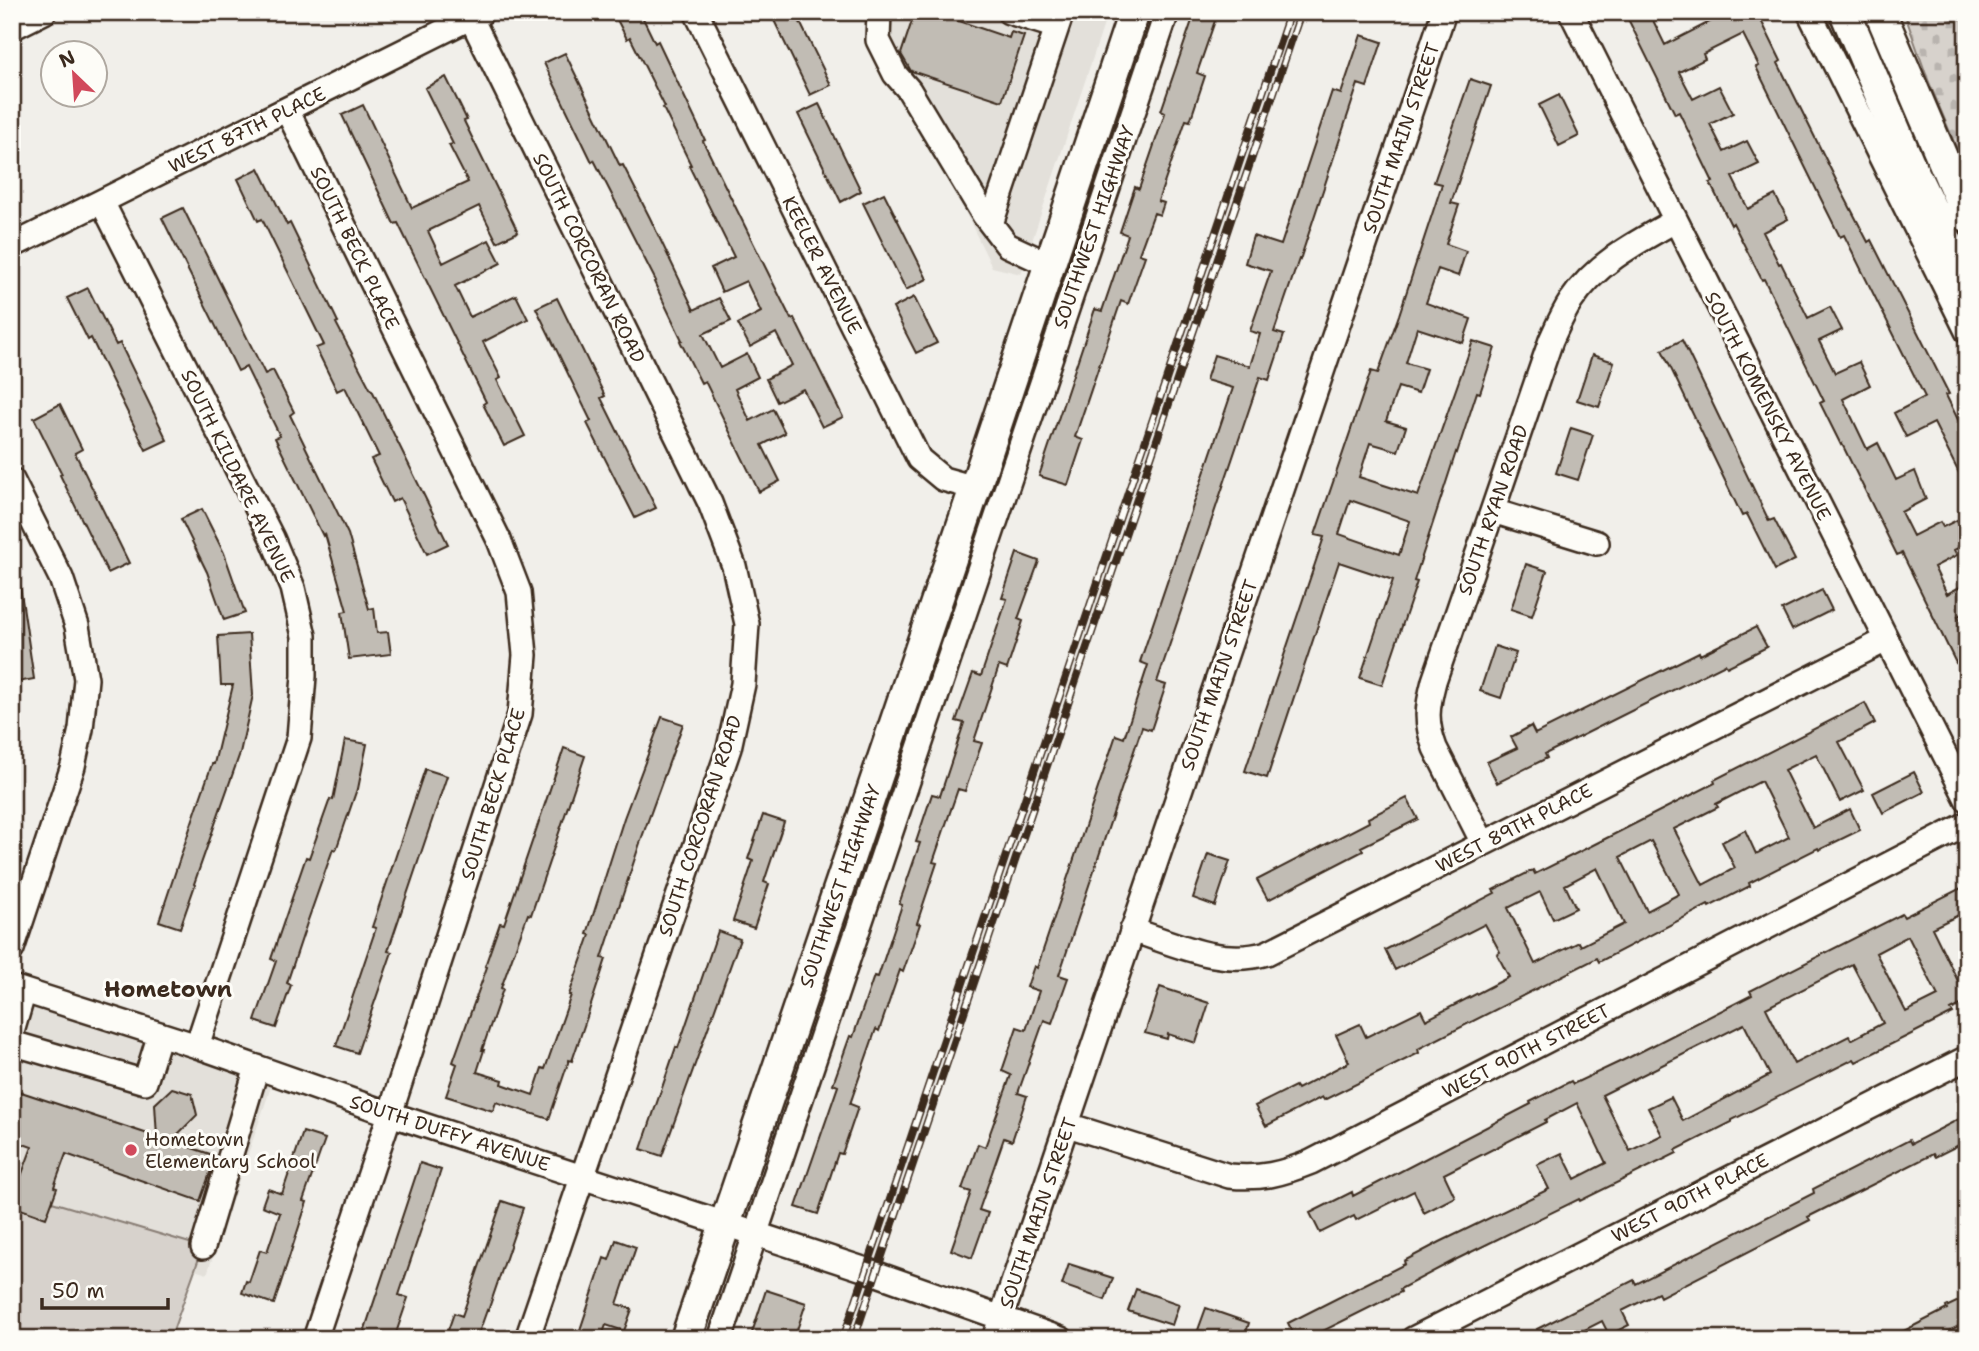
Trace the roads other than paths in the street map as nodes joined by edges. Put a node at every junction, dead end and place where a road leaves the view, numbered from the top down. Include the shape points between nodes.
1 (44, 12) edge
2 (696, 12) edge
3 (879, 12) edge
4 (1009, 12) edge
5 (1134, 12) edge
6 (1167, 12) edge
7 (1444, 12) edge
8 (1571, 12) edge
9 (1809, 12) edge
10 (1845, 12) edge
11 (1880, 12) edge
12 (476, 15) edge
13 (1059, 20) edge
14 (12, 28) edge
15 (287, 110) junction
16 (102, 202) junction
17 (1967, 216) edge
18 (1675, 220) junction
19 (991, 224) junction
20 (12, 246) edge
21 (1049, 265) junction
22 (1967, 283) edge
23 (1967, 331) edge
24 (994, 433) junction
25 (1022, 442) junction
26 (12, 480) edge
27 (975, 488) junction
28 (1493, 511) junction
29 (1597, 542) dead end
30 (1886, 640) junction
31 (1967, 799) edge
32 (1967, 824) edge
33 (1483, 844) junction
34 (1132, 930) junction
35 (12, 949) edge
36 (18, 989) edge
37 (12, 1032) edge
38 (160, 1034) junction
39 (12, 1043) edge
40 (197, 1046) junction
41 (1967, 1058) edge
42 (257, 1067) junction
43 (390, 1114) junction
44 (1068, 1125) junction
45 (582, 1176) junction
46 (725, 1224) junction
47 (756, 1234) junction
48 (203, 1247) dead end
49 (998, 1329) edge
50 (315, 1339) edge
51 (527, 1339) edge
52 (686, 1339) edge
53 (720, 1339) edge
54 (1061, 1339) edge
55 (1413, 1339) edge

1 - 14 street
2 - 27 street, KEELER AVENUE via 919,459 943,478
3 - 19 street via 878,40 895,74
4 - 13 street
5 - 21 main road, SOUTHWEST HIGHWAY
6 - 25 street, SOUTHWEST HIGHWAY
7 - 34 street, SOUTH MAIN STREET
8 - 18 street, SOUTH KOMENSKY AVENUE
9 - 23 street
10 - 22 main road
11 - 17 main road
12 - 15 street, WEST 87TH PLACE
12 - 45 street, SOUTH CORCORAN ROAD via 710,503 734,566 747,624 743,684 729,748
13 - 19 street
15 - 16 street, WEST 87TH PLACE
15 - 43 street, SOUTH BECK PLACE via 499,540 519,592 525,655 520,714
16 - 20 street, WEST 87TH PLACE
16 - 40 street, SOUTH KILDARE AVENUE via 272,538 293,588 303,636 299,738
18 - 28 street, SOUTH RYAN ROAD via 1608,261 1572,299 1551,340
18 - 30 street, SOUTH KOMENSKY AVENUE
19 - 21 street via 1007,245
21 - 24 main road, SOUTHWEST HIGHWAY
24 - 25 street
24 - 27 main road, SOUTHWEST HIGHWAY
25 - 47 street, SOUTHWEST HIGHWAY
26 - 35 street via 61,578 77,626 86,679 73,766
27 - 46 main road, SOUTHWEST HIGHWAY
28 - 29 street
28 - 33 street, SOUTH RYAN ROAD via 1434,681 1427,718 1435,748
30 - 31 street, SOUTH KOMENSKY AVENUE
30 - 33 street, WEST 89TH PLACE
32 - 44 street, WEST 90TH STREET via 1290,1170 1251,1178 1229,1176
33 - 34 street, WEST 89TH PLACE via 1254,957 1218,957
34 - 44 street, SOUTH MAIN STREET
36 - 37 street
36 - 38 street, SOUTH DUFFY AVENUE
38 - 39 street via 145,1082
38 - 40 street, SOUTH DUFFY AVENUE
40 - 42 street, SOUTH DUFFY AVENUE
41 - 55 street, WEST 90TH PLACE
42 - 43 street, SOUTH DUFFY AVENUE
42 - 48 street
43 - 45 street, SOUTH DUFFY AVENUE
43 - 50 street, SOUTH BECK PLACE
44 - 49 street, SOUTH MAIN STREET
45 - 46 street, SOUTH DUFFY AVENUE
45 - 51 street, SOUTH CORCORAN ROAD
46 - 47 street, SOUTH DUFFY AVENUE
46 - 52 main road, SOUTHWEST HIGHWAY
47 - 49 street, SOUTH DUFFY AVENUE via 887,1278
47 - 53 street, SOUTHWEST HIGHWAY
49 - 54 street

